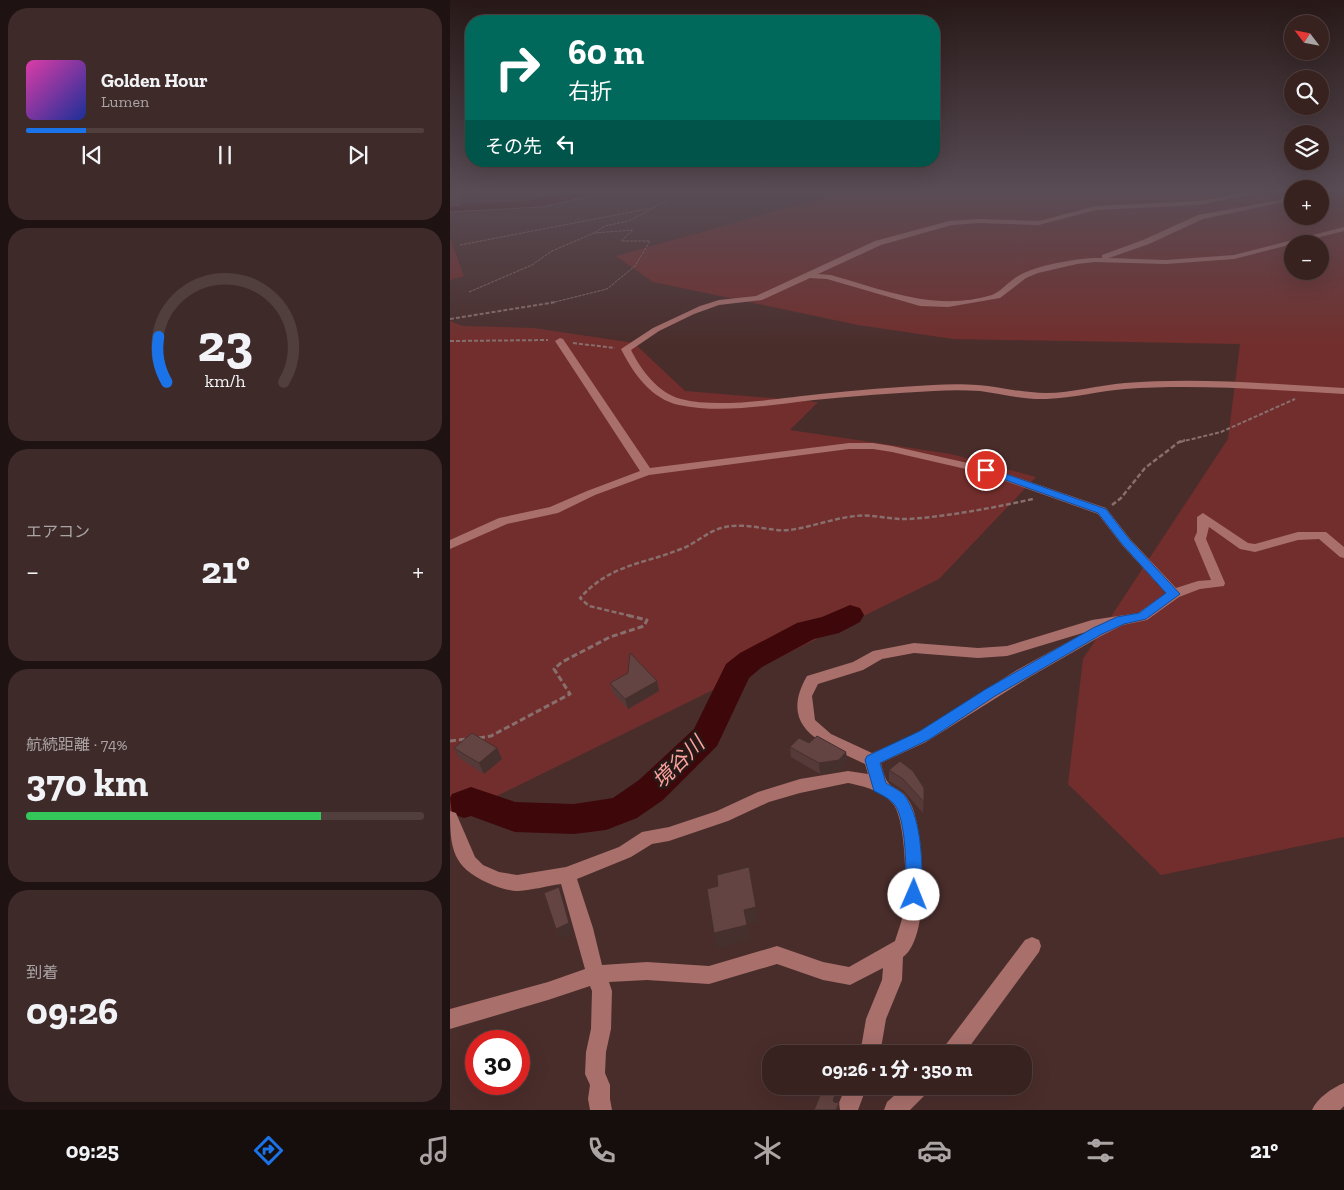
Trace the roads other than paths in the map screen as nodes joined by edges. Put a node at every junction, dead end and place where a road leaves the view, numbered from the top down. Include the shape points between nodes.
1 (876, 244) edge
2 (1140, 244) edge
3 (1286, 244) edge
4 (1095, 260) junction
5 (808, 275) junction
6 (560, 341) road end
7 (1344, 391) edge
8 (647, 472) junction
9 (450, 545) edge
10 (1344, 554) edge
11 (1174, 594) junction
12 (1121, 620) junction
13 (872, 760) junction
14 (880, 786) junction
15 (450, 818) edge
16 (567, 875) junction
17 (1032, 946) dead end
18 (894, 952) junction
19 (597, 974) junction
20 (450, 1019) edge
21 (872, 1045) edge
22 (958, 1045) edge
23 (1344, 1093) edge
24 (853, 1095) edge
25 (911, 1095) edge
26 (601, 1110) edge
27 (847, 1110) edge
28 (895, 1110) edge
29 (1323, 1110) edge

1 - 5 street
2 - 4 street
3 - 4 street via 1234,257 1166,262
4 - 5 street via 1036,271 1023,276 997,296 948,304 920,303 828,277
5 - 7 street via 751,300 702,308 641,338 626,349 634,365 666,397 713,406 936,388 977,388 1032,396 1125,386 1229,384
6 - 8 street
8 - 9 street via 554,510 495,524
8 - 11 street via 850,446 873,446 986,470 1102,511
10 - 11 street via 1322,535 1298,536 1255,548 1244,546 1203,517 1200,539 1219,583 1198,585
11 - 12 street via 1142,616
12 - 13 street via 1016,678 925,735
12 - 13 street via 1092,625 1007,652 978,654 914,648 878,656 858,666 812,680 805,696 808,722 826,738
13 - 14 street
14 - 16 street via 848,777 782,791 722,816 669,834 648,837 625,852
14 - 18 street via 899,799 907,815 914,861 913,911 903,946
15 - 16 street via 468,862 477,870 517,883
16 - 19 street
17 - 22 street
18 - 19 street via 850,976 823,971 777,955 709,975 647,971
18 - 21 street via 892,980 876,1019
19 - 20 street
19 - 26 street via 602,1001 595,1074 600,1085 598,1099
23 - 29 street
24 - 27 street
25 - 28 street

